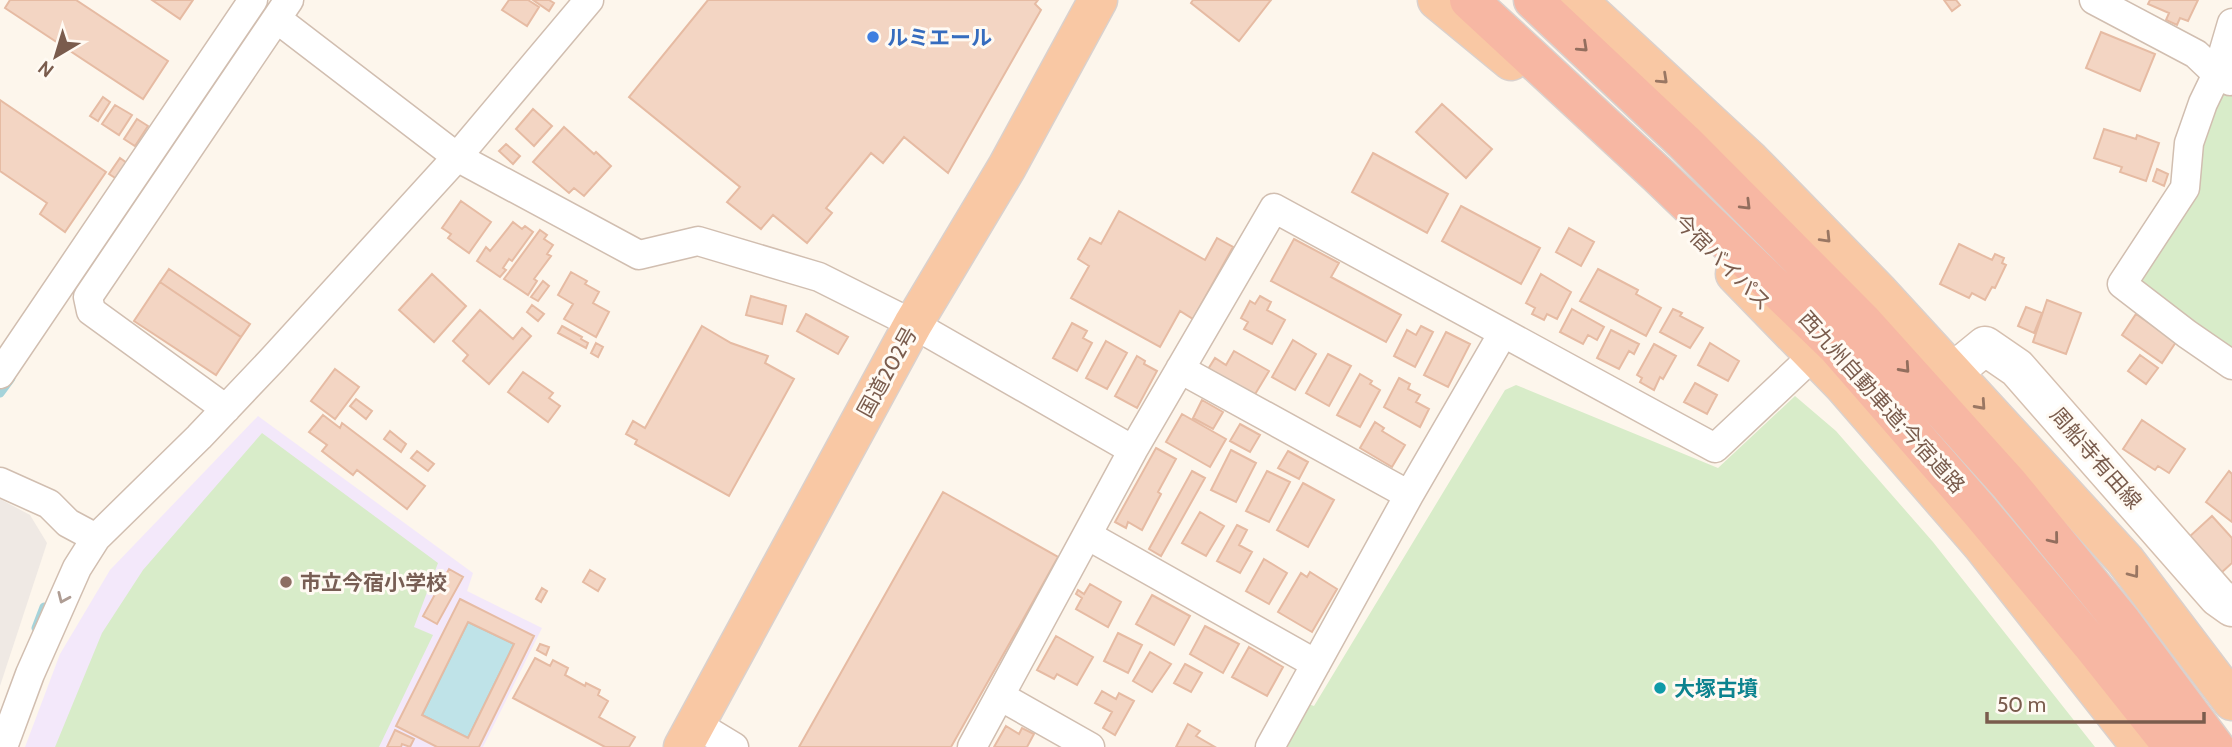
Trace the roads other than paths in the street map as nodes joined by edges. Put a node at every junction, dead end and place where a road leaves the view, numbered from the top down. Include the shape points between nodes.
1 (253, 0) edge
2 (589, 0) edge
3 (1098, 0) edge
4 (1437, 0) edge
5 (1469, 0) edge
6 (1533, 0) edge
7 (1577, 0) edge
8 (2094, 0) edge
9 (283, 9) edge
10 (2232, 23) edge
11 (2225, 78) edge
12 (457, 157) junction
13 (913, 324) junction
14 (1503, 333) junction
15 (1815, 355) junction
16 (2232, 365) edge
17 (1180, 369) junction
18 (1952, 373) junction
19 (0, 374) edge
20 (226, 409) junction
21 (1133, 450) junction
22 (0, 482) edge
23 (1409, 495) junction
24 (1087, 535) junction
25 (96, 538) junction
26 (2232, 607) edge
27 (1316, 664) junction
28 (1000, 696) junction
29 (2232, 701) edge
30 (689, 736) edge
31 (3, 747) edge
32 (734, 747) edge
33 (972, 747) edge
34 (1090, 747) edge
35 (1270, 747) edge
36 (2141, 747) edge
37 (2173, 747) edge
38 (2215, 747) edge

1 - 19 street
2 - 12 street
3 - 13 highway, 国道202号
4 - 15 highway, 今宿バイパス via 1534,80 1621,161
5 - 37 highway, 西九州自動車道;今宿道路 via 1836,345
6 -> 38 highway, 西九州自動車道;今宿道路 via 1863,321 2009,484 2122,622
7 -> 18 highway via 1750,160
8 - 11 street via 2196,54
9 - 12 street
9 - 20 street via 88,297 91,312
10 - 11 street
11 - 16 street via 2203,103 2189,143 2185,188 2122,284
12 - 13 street via 639,255 698,241 819,276
12 - 20 street
13 - 21 street
13 - 30 highway, 国道202号
14 - 15 street via 1715,447
14 - 17 street via 1274,208
14 - 23 street
15 - 36 highway, 今宿バイパス via 1982,545
17 - 21 street
17 - 23 street
18 - 26 main road, 周船寺有田線 via 1985,346 2017,368 2218,597
18 -> 29 highway via 2125,560
20 - 25 street
21 - 24 street
22 - 25 street via 49,504 68,523
23 - 27 street
24 - 27 street
24 - 28 street
25 -> 31 street via 77,568
27 - 35 street
28 - 33 street
28 - 34 street
30 - 32 street

